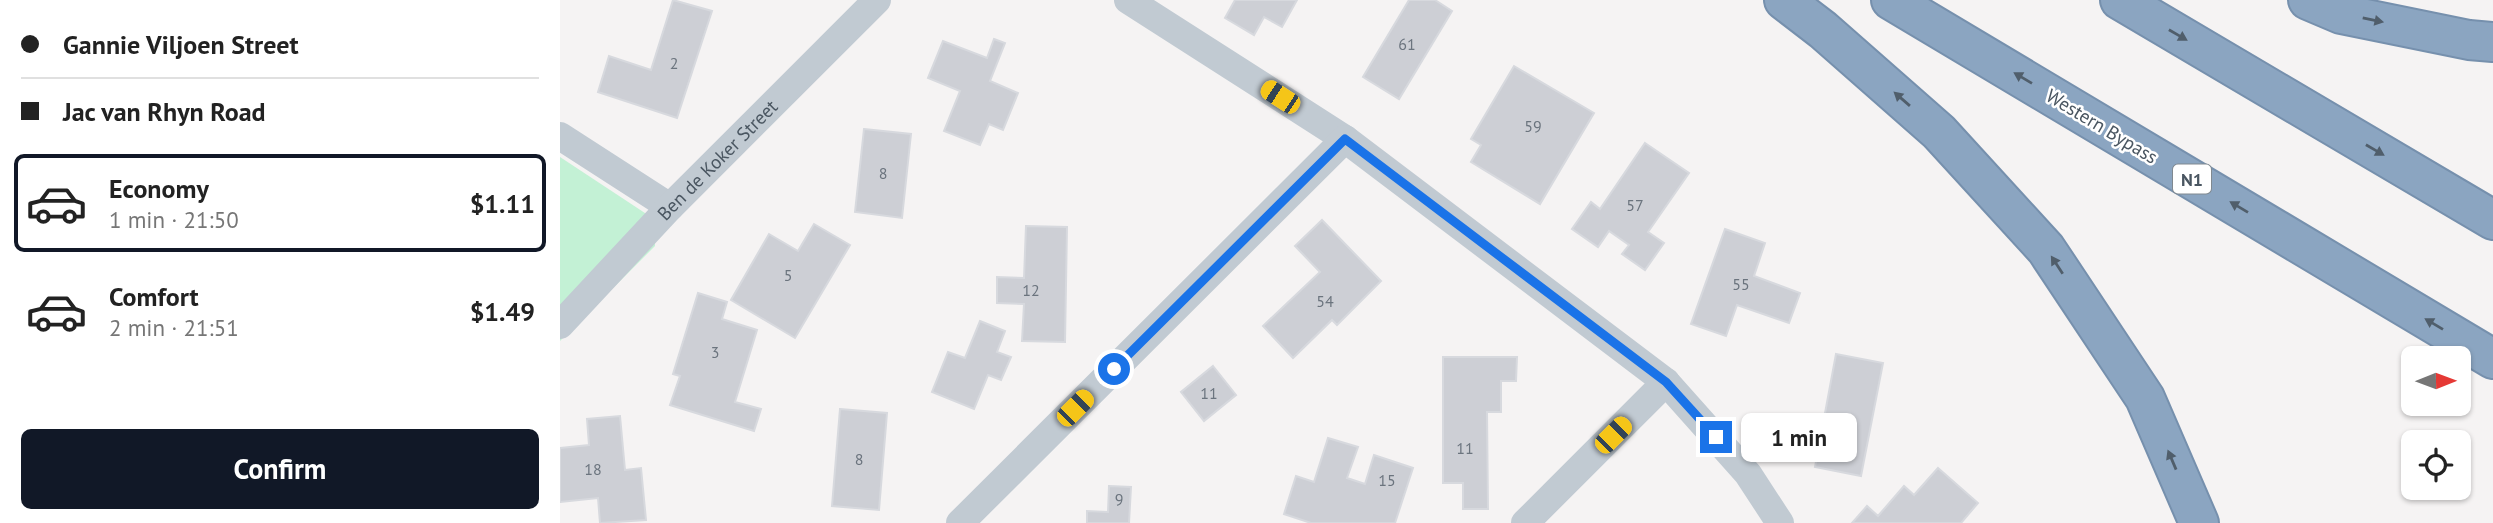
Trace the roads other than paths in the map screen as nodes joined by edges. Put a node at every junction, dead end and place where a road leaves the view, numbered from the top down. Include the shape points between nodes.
1 (877, 0) edge
2 (1128, 0) edge
3 (1784, 0) edge
4 (1891, 0) edge
5 (2120, 0) edge
6 (2308, 0) edge
7 (2493, 42) edge
8 (560, 136) edge
9 (1345, 139) junction
10 (670, 206) junction
11 (2493, 220) edge
12 (560, 325) edge
13 (2493, 359) edge
14 (1666, 382) junction
15 (960, 523) edge
16 (1525, 523) edge
17 (1780, 523) edge
18 (2199, 523) edge

1 - 10 street, Ben de Koker Street
2 - 9 street
18 -> 3 highway via 2145,398 2046,249 1939,132
13 -> 4 highway, Western Bypass / N1
5 -> 11 highway
6 -> 7 highway via 2342,14
8 - 10 street
9 - 14 street
9 - 15 street
10 - 12 street, Ben de Koker Street
14 - 16 street
14 - 17 street via 1748,474

